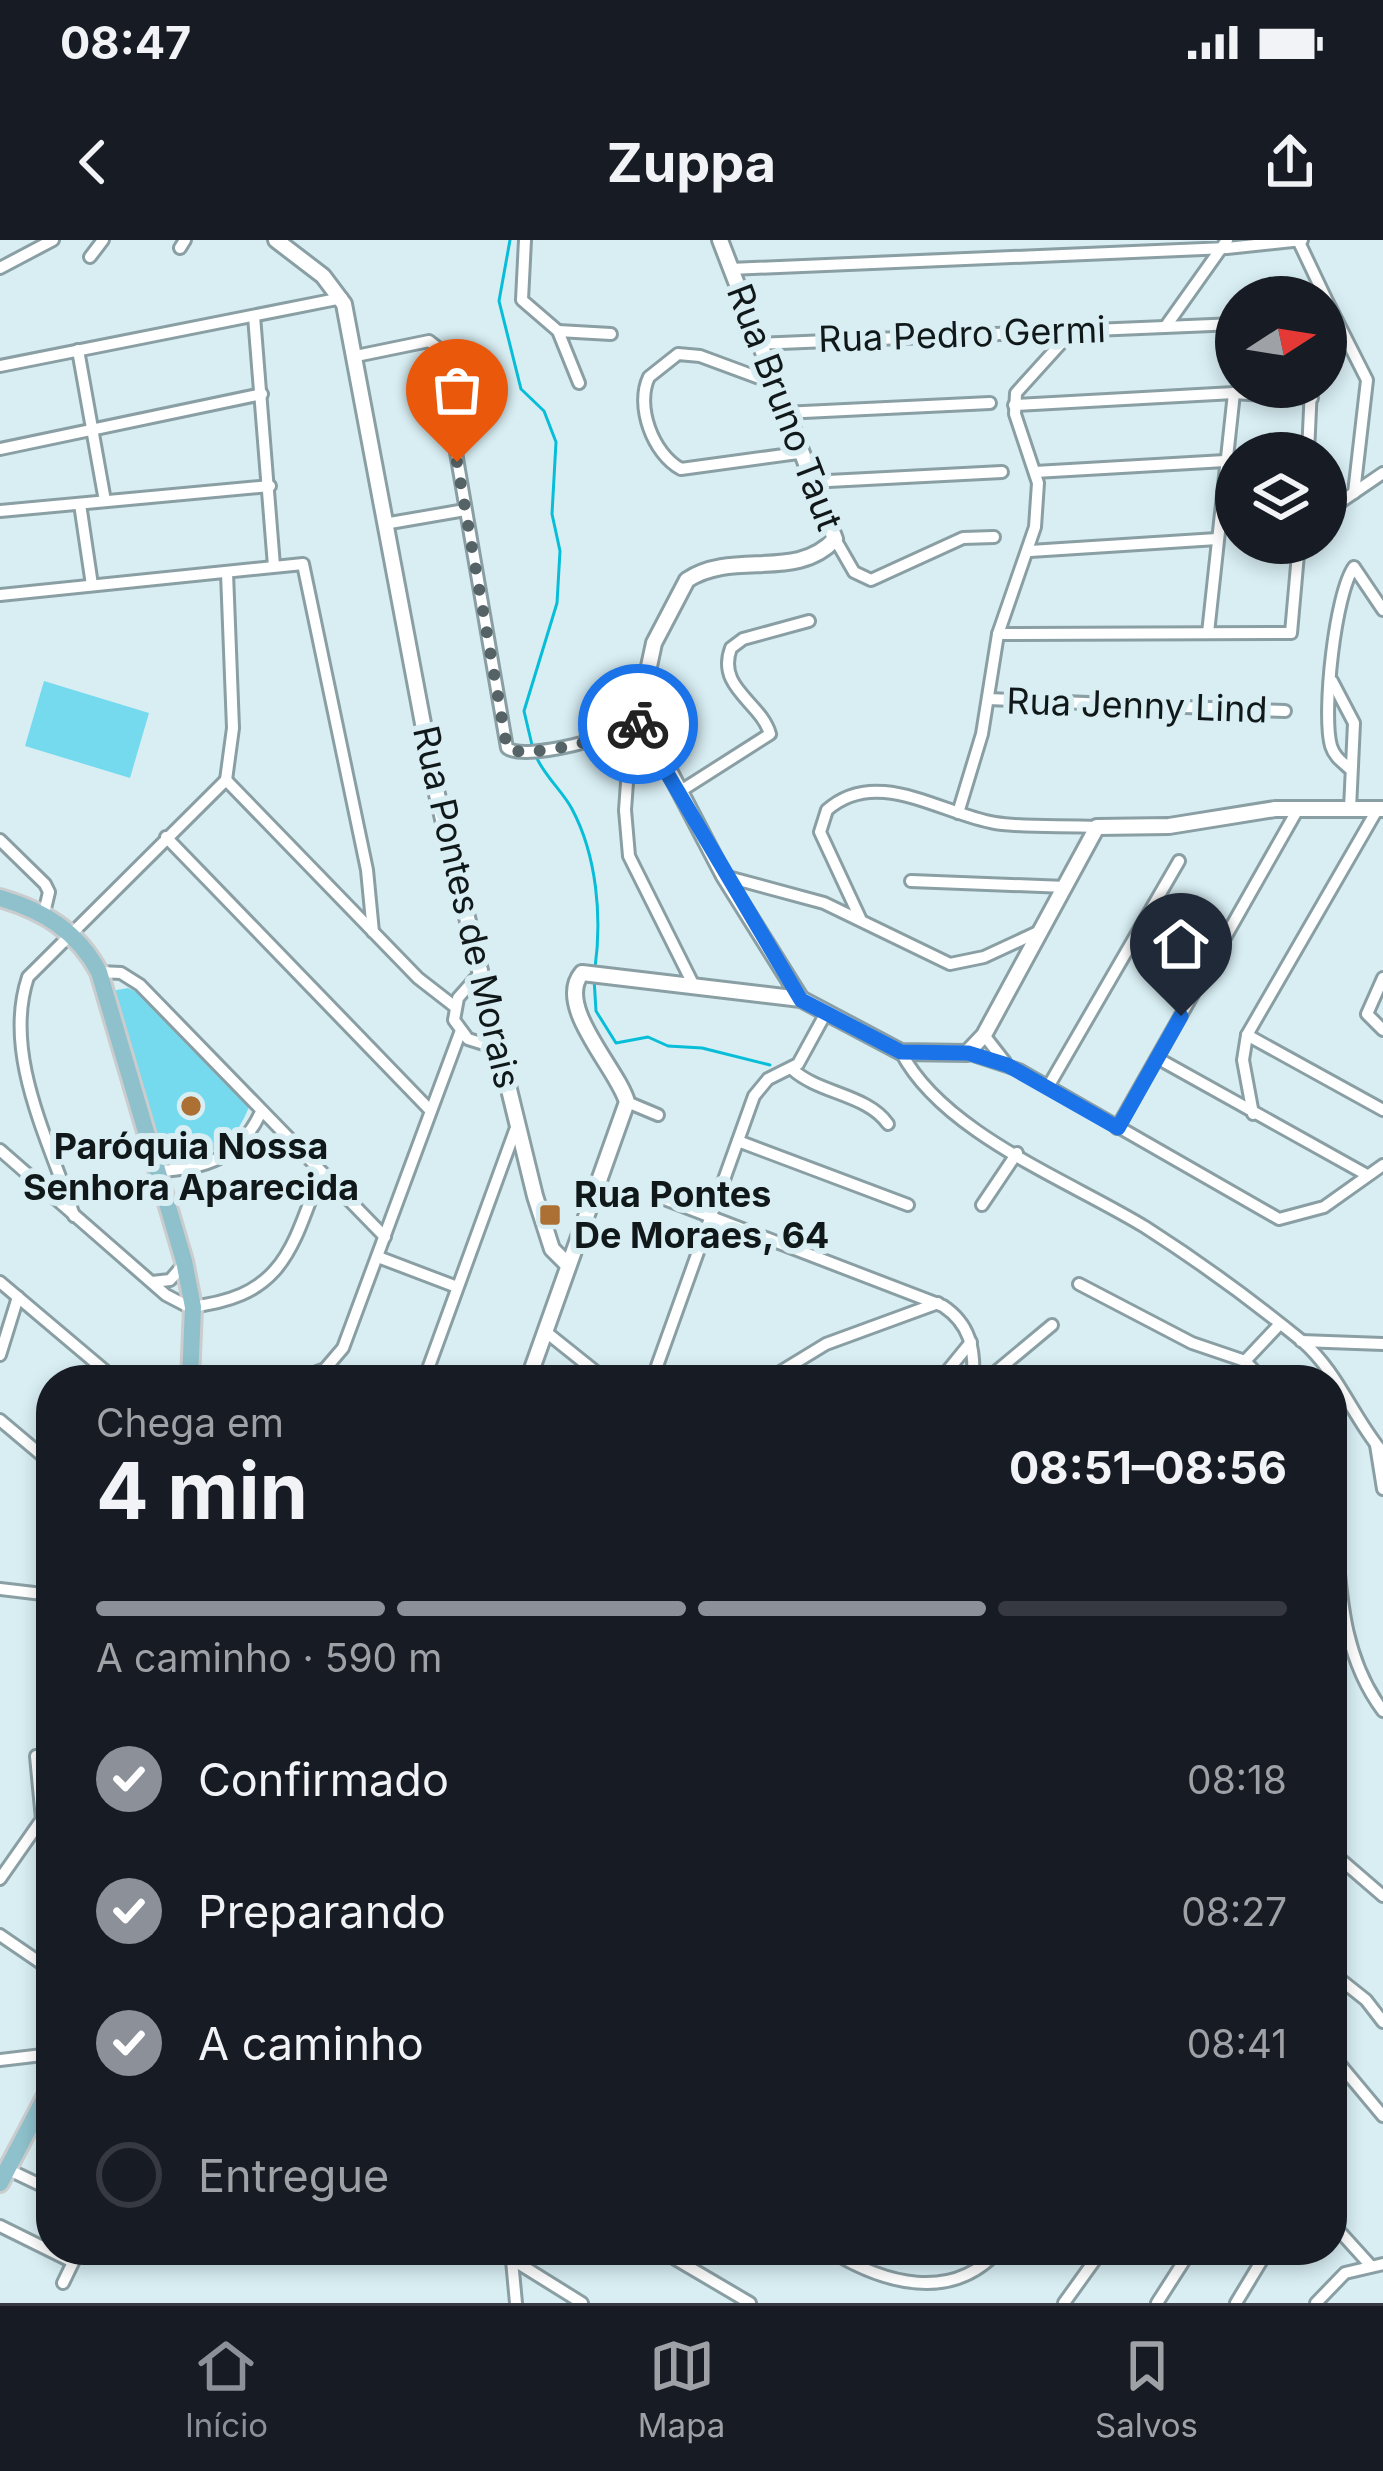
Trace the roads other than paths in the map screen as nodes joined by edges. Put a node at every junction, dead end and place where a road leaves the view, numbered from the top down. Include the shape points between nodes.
1 (53, 240) edge
2 (104, 240) edge
3 (276, 240) edge
4 (525, 240) edge
5 (720, 240) edge
6 (1299, 240) edge
7 (1227, 244) edge
8 (1067, 247) edge
9 (90, 257) dead end
10 (0, 268) edge
11 (730, 269) junction
12 (1315, 276) edge
13 (343, 298) junction
14 (254, 316) junction
15 (1215, 325) edge
16 (1166, 326) junction
17 (1072, 330) junction
18 (558, 331) junction
19 (611, 334) dead end
20 (1347, 342) edge
21 (758, 344) junction
22 (78, 350) junction
23 (356, 356) junction
24 (0, 367) edge
25 (579, 383) dead end
26 (773, 383) junction
27 (262, 394) junction
28 (1215, 394) edge
29 (990, 403) dead end
30 (1014, 405) junction
31 (783, 413) junction
32 (92, 429) junction
33 (0, 449) edge
34 (798, 453) junction
35 (1215, 462) edge
36 (1002, 472) dead end
37 (1035, 472) junction
38 (1383, 473) edge
39 (809, 482) junction
40 (270, 486) junction
41 (1354, 493) junction
42 (1347, 498) edge
43 (105, 501) junction
44 (80, 504) junction
45 (1, 506) edge
46 (465, 510) junction
47 (384, 524) junction
48 (994, 537) dead end
49 (836, 538) junction
50 (1215, 539) edge
51 (1030, 551) junction
52 (1215, 560) edge
53 (1297, 564) edge
54 (274, 566) junction
55 (227, 573) junction
56 (92, 585) junction
57 (0, 595) edge
58 (1383, 610) edge
59 (809, 621) dead end
60 (1208, 632) junction
61 (998, 634) junction
62 (1332, 681) junction
63 (988, 699) junction
64 (1286, 711) dead end
65 (636, 725) junction
66 (1349, 768) junction
67 (226, 780) junction
68 (679, 792) junction
69 (1298, 808) junction
70 (1350, 809) junction
71 (1380, 809) edge
72 (958, 814) junction
73 (1097, 826) junction
74 (166, 838) junction
75 (0, 840) edge
76 (1179, 861) dead end
77 (724, 876) junction
78 (911, 881) dead end
79 (1066, 886) junction
80 (0, 898) edge
81 (44, 914) junction
82 (860, 918) junction
83 (1040, 931) junction
84 (69, 932) junction
85 (373, 932) junction
86 (1002, 950) junction
87 (1024, 959) junction
88 (482, 971) junction
89 (1383, 979) edge
90 (102, 980) junction
91 (695, 988) junction
92 (801, 1000) junction
93 (454, 1006) junction
94 (827, 1011) junction
95 (1383, 1030) edge
96 (460, 1033) junction
97 (984, 1035) junction
98 (1247, 1035) junction
99 (502, 1050) junction
100 (901, 1052) junction
101 (968, 1053) junction
102 (1157, 1058) junction
103 (1007, 1065) junction
104 (791, 1069) junction
105 (1048, 1087) junction
106 (627, 1102) junction
107 (428, 1109) junction
108 (1383, 1110) edge
109 (260, 1114) junction
110 (658, 1114) dead end
111 (1253, 1114) junction
112 (887, 1124) dead end
113 (517, 1125) junction
114 (1118, 1128) junction
115 (738, 1141) junction
116 (0, 1150) edge
117 (1017, 1153) junction
118 (1377, 1167) edge
119 (158, 1171) junction
120 (320, 1174) junction
121 (654, 1195) dead end
122 (982, 1204) dead end
123 (908, 1205) dead end
124 (74, 1216) junction
125 (710, 1217) junction
126 (385, 1237) junction
127 (378, 1257) junction
128 (184, 1261) junction
129 (567, 1264) junction
130 (0, 1282) edge
131 (152, 1282) junction
132 (1079, 1284) dead end
133 (457, 1286) junction
134 (18, 1297) junction
135 (938, 1303) junction
136 (193, 1307) junction
137 (1052, 1325) dead end
138 (1278, 1326) junction
139 (546, 1332) junction
140 (1301, 1341) junction
141 (971, 1342) junction
142 (1383, 1344) edge
143 (0, 1355) edge
144 (1316, 1357) junction
145 (1245, 1360) junction
146 (98, 1365) edge
147 (191, 1365) edge
148 (330, 1365) edge
149 (429, 1365) edge
150 (532, 1365) edge
151 (587, 1365) edge
152 (657, 1365) edge
153 (792, 1365) edge
154 (952, 1365) edge
155 (973, 1365) edge
156 (1004, 1365) edge
157 (1250, 1365) edge
158 (1317, 1365) edge
159 (1322, 1365) edge
160 (1347, 1402) edge
161 (0, 1420) edge
162 (1380, 1449) edge
163 (36, 1450) edge
164 (1383, 1489) edge
165 (0, 1589) edge
166 (36, 1593) edge
167 (1347, 1634) edge
168 (1378, 1693) edge
169 (1383, 1711) edge
170 (36, 1828) edge
171 (1347, 1865) edge
172 (0, 1879) edge
173 (1383, 1896) edge
174 (0, 1935) edge
175 (36, 1960) edge
176 (1347, 1985) edge
177 (1383, 2022) edge
178 (36, 2056) edge
179 (0, 2060) edge
180 (1347, 2074) edge
181 (36, 2114) edge
182 (1383, 2116) edge
183 (3, 2176) edge
184 (36, 2186) edge
185 (0, 2226) edge
186 (1347, 2237) edge
187 (36, 2240) edge
188 (72, 2265) edge
189 (513, 2265) edge
190 (527, 2265) edge
191 (686, 2265) edge
192 (854, 2265) edge
193 (982, 2265) edge
194 (1091, 2265) edge
195 (1181, 2265) edge
196 (1259, 2265) edge
197 (1377, 2265) edge
198 (63, 2283) dead end
199 (516, 2303) edge
200 (582, 2303) edge
201 (751, 2303) edge
202 (1064, 2303) edge
203 (1157, 2303) edge
204 (1236, 2303) edge
205 (1316, 2303) edge

1 - 10 street
2 - 9 street
3 - 13 street
4 - 18 street via 522,300
5 - 11 street, Rua Bruno Taut
6 - 7 street
6 - 12 street
7 - 8 street
7 - 16 street
8 - 11 street
11 - 21 street, Rua Bruno Taut
13 - 14 street
13 - 23 street, Rua Pontes de Morais
14 - 22 street
14 - 27 street
15 - 16 street, Rua Pedro Germi
16 - 17 street, Rua Pedro Germi
17 - 21 street, Rua Pedro Germi
17 - 30 street via 1022,380
18 - 19 street
18 - 25 street
20 - 41 street via 1366,380
21 - 26 street, Rua Bruno Taut
22 - 24 street
22 - 32 street
23 - 46 street via 429,341 438,348
23 - 47 street, Rua Pontes de Morais
26 - 31 street, Rua Bruno Taut
26 - 34 street via 678,354 649,376 644,409 666,458 681,469
27 - 32 street
27 - 40 street
28 - 30 street
29 - 31 street
30 - 37 street
31 - 34 street, Rua Bruno Taut
32 - 33 street
32 - 43 street
34 - 39 street, Rua Bruno Taut
35 - 37 street
36 - 39 street
37 - 51 street
38 - 41 street
39 - 49 street, Rua Bruno Taut
40 - 43 street
40 - 54 street
41 - 42 street
43 - 44 street
44 - 45 street
44 - 56 street
46 - 47 street
46 - 65 street via 511,752
47 - 88 street, Rua Pontes de Morais
48 - 49 street, Rua Bruno Taut via 964,538 872,580 854,572
49 - 65 street via 808,560 722,565 687,580 647,663
50 - 51 street
51 - 61 street
52 - 60 street
53 - 60 street via 1292,633
54 - 55 street
54 - 85 street via 301,562
55 - 56 street
55 - 67 street via 233,728
56 - 57 street
58 - 62 street via 1354,567 1343,586
59 - 68 street via 731,648 735,688 770,734
60 - 61 street
61 - 63 street
62 - 66 street via 1354,723
62 - 66 street via 1332,750
63 - 64 street, Rua Jenny Lind
63 - 72 street
65 - 68 street
65 - 91 street via 625,810 629,856
66 - 70 street
67 - 74 street
67 - 85 street
68 - 77 street
69 - 70 street
69 - 73 street via 1169,826
69 - 102 street
70 - 71 street
71 - 98 street
72 - 73 street via 998,824
72 - 82 street via 884,791 831,806 820,832
73 - 79 street
74 - 84 street
74 - 107 street
75 - 81 street via 45,884
76 - 105 street
77 - 82 street
77 - 92 street
78 - 79 street
79 - 83 street
80 - 81 main road
81 - 84 main road
82 - 86 street via 934,961 965,964
83 - 86 street
83 - 87 street
84 - 90 main road
84 - 124 street via 28,977 18,1021
85 - 93 street
86 - 87 street
87 - 97 street
88 - 93 street
88 - 99 street, Rua Pontes de Morais
89 - 95 street via 1367,1014
90 - 109 street via 132,979
90 - 119 main road
91 - 92 street
91 - 106 street via 584,972 574,988 580,1017
92 - 94 street
93 - 96 street
94 - 100 street
94 - 104 street
96 - 99 street
96 - 107 street
97 - 101 street
97 - 103 street
98 - 108 street
98 - 111 street
99 - 113 street, Rua Pontes de Morais
100 - 101 street
100 - 117 street via 944,1106
101 - 103 street
102 - 111 street
102 - 114 street
103 - 105 street
104 - 112 street
104 - 115 street via 761,1085
105 - 114 street
106 - 110 street
106 - 129 street
107 - 126 street
109 - 119 street via 226,1156
109 - 120 street
111 - 118 street
113 - 129 street, Rua Pontes de Morais via 551,1249
113 - 133 street
114 - 118 street via 1280,1219 1324,1207
115 - 123 street
115 - 125 street
116 - 124 street
117 - 122 street
117 - 138 street via 1163,1239
119 - 128 main road
120 - 126 street
120 - 136 street via 272,1279
121 - 125 street
124 - 131 street
125 - 135 street
125 - 152 street
126 - 127 street
127 - 133 street
127 - 148 street
128 - 131 street via 177,1275
128 - 136 main road
129 - 139 street
130 - 134 street
131 - 136 street
132 - 145 street via 1192,1343
133 - 149 street
134 - 143 street
134 - 146 street
135 - 141 street
135 - 153 street
136 - 147 main road
137 - 156 street
138 - 140 street
138 - 145 street
139 - 150 street
139 - 151 street
140 - 142 street
140 - 144 street
141 - 154 street
141 - 155 street
144 - 158 street
144 - 159 street
145 - 157 street
160 - 162 street
161 - 163 street
162 - 164 street
165 - 166 street
167 - 168 street
168 - 169 street
170 - 172 street
171 - 173 street
174 - 175 street
176 - 177 street
178 - 179 street
180 - 182 street
181 - 183 main road
183 - 184 street
185 - 187 street
186 - 197 street
188 - 198 street
189 - 199 street
190 - 200 street
191 - 201 street
192 - 193 street via 920,2289 964,2281
194 - 202 street
195 - 203 street
196 - 204 street
197 - 205 street via 1336,2280

